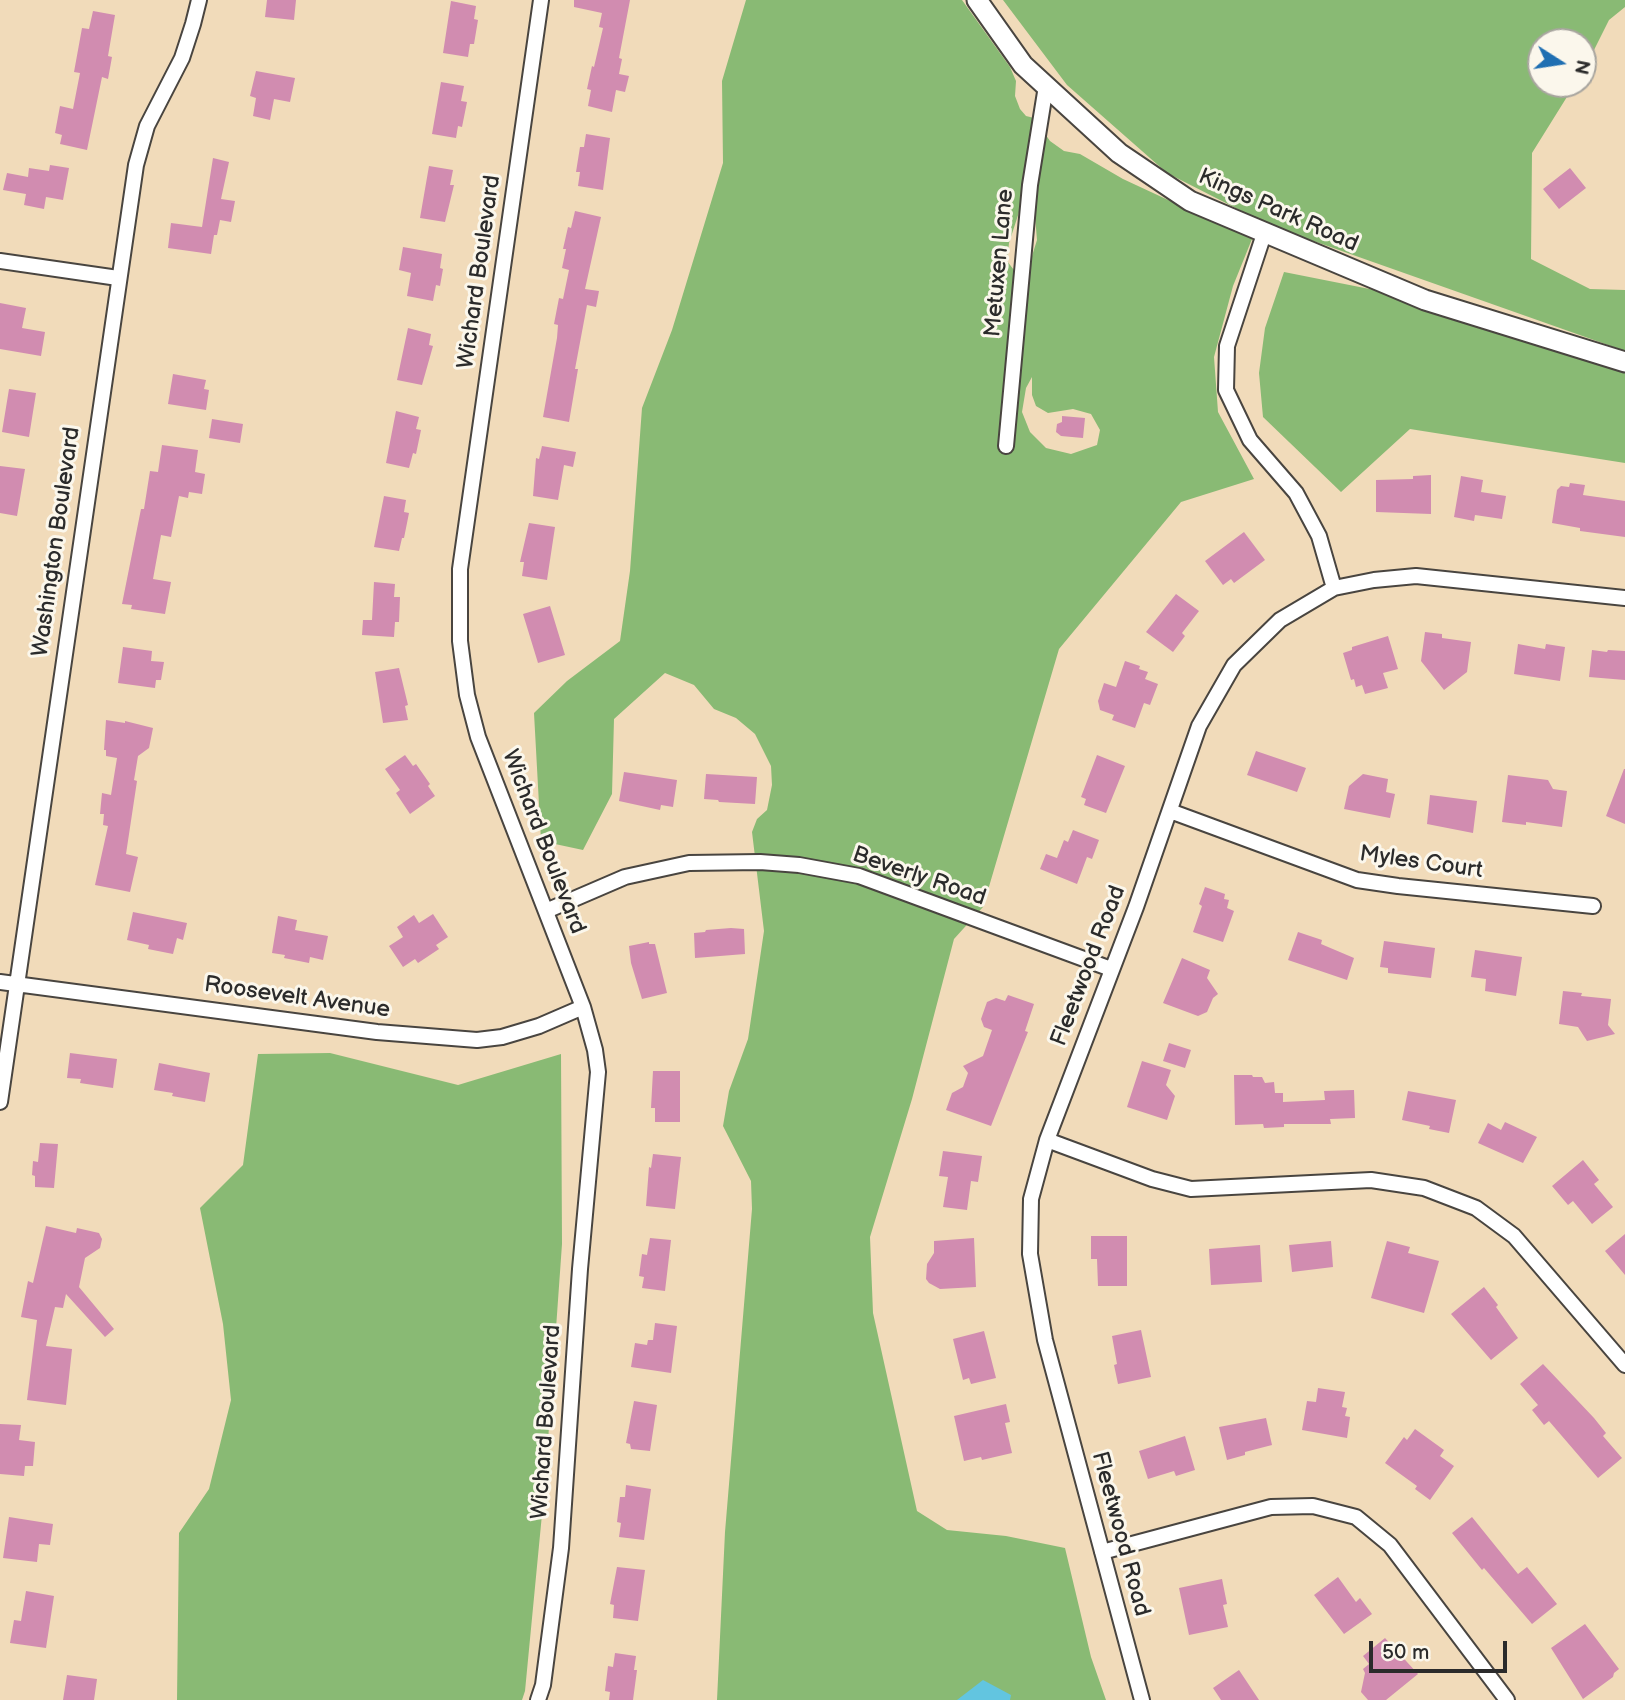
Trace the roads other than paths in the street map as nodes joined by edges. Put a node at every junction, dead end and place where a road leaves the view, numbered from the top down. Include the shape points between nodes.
1 (199, 0) edge
2 (541, 0) edge
3 (977, 0) edge
4 (1046, 86) junction
5 (1264, 234) junction
6 (0, 261) edge
7 (118, 278) junction
8 (1625, 362) edge
9 (1006, 446) dead end
10 (1334, 588) junction
11 (1625, 598) edge
12 (1170, 811) junction
13 (1593, 906) dead end
14 (546, 911) junction
15 (1111, 969) junction
16 (0, 982) edge
17 (16, 984) junction
18 (583, 1007) junction
19 (0, 1102) edge
20 (1047, 1140) junction
21 (1625, 1365) edge
22 (1102, 1552) junction
23 (538, 1700) edge
24 (1142, 1700) edge
25 (1507, 1700) edge

1 - 7 street, Washington Boulevard via 182,58 147,126
2 - 14 street, Wichard Boulevard via 460,569 460,641 478,737
3 - 4 street, Kings Park Road via 1023,65
4 - 5 street, Kings Park Road via 1119,153 1190,201
4 - 9 street, Metuxen Lane via 1030,185
5 - 8 street, Kings Park Road via 1425,300
5 - 10 street via 1227,346 1226,390 1250,440 1296,493 1319,536
6 - 7 street
7 - 17 street, Washington Boulevard
10 - 11 street, Fleetwood Road via 1416,576
10 - 12 street, Fleetwood Road via 1280,620 1234,665 1199,726
12 - 13 street, Myles Court via 1357,880
12 - 15 street, Fleetwood Road
14 - 15 street, Beverly Road via 625,877 689,863 799,865 859,876
14 - 18 street, Wichard Boulevard
15 - 20 street, Fleetwood Road
16 - 17 street, Roosevelt Avenue
17 - 18 street, Roosevelt Avenue via 377,1032 477,1040 540,1026
17 - 19 street, Washington Boulevard
18 - 23 street, Wichard Boulevard via 598,1072 561,1548
20 - 21 street via 1191,1189 1371,1180 1424,1188 1476,1208 1514,1236
20 - 22 street, Fleetwood Road via 1031,1199 1030,1254 1045,1340
22 - 24 street, Fleetwood Road
22 - 25 street via 1271,1507 1313,1506 1356,1517 1390,1545

